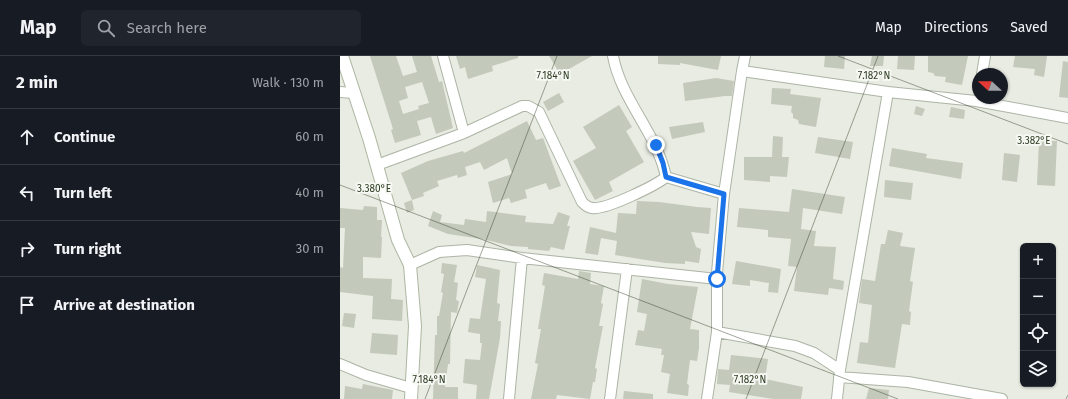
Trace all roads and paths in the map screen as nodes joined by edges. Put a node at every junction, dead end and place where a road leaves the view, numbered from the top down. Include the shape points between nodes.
1 (342, 56) edge
2 (443, 56) edge
3 (613, 56) edge
4 (745, 56) edge
5 (985, 56) edge
6 (983, 68) edge
7 (742, 71) junction
8 (340, 92) edge
9 (888, 92) junction
10 (353, 93) junction
11 (972, 96) edge
12 (1008, 103) edge
13 (1068, 118) edge
14 (464, 133) junction
15 (377, 165) junction
16 (666, 177) junction
17 (724, 194) junction
18 (522, 258) junction
19 (410, 264) junction
20 (627, 269) junction
21 (717, 279) junction
22 (717, 332) junction
23 (340, 364) edge
24 (840, 374) junction
25 (411, 394) edge
26 (509, 399) edge
27 (610, 399) edge
28 (707, 399) edge
29 (837, 399) edge
30 (1002, 399) edge

1 - 10 street
2 - 14 street
3 - 16 street via 626,93 656,145
4 - 7 street
5 - 6 street
7 - 9 street
7 - 17 street
8 - 10 street
9 - 11 street
9 - 24 street
10 - 15 street
12 - 13 street
14 - 15 street
14 - 16 street via 522,106 539,112 582,202 587,207 604,206 657,184
15 - 19 street via 398,240
16 - 17 street
17 - 21 street
18 - 19 street via 467,250 439,252
18 - 20 street
18 - 26 street
19 - 25 street via 415,326
20 - 21 street
20 - 27 street
21 - 22 street
22 - 24 street via 795,346 814,353
22 - 28 street
23 - 25 street
24 - 29 street
24 - 30 street via 908,382

